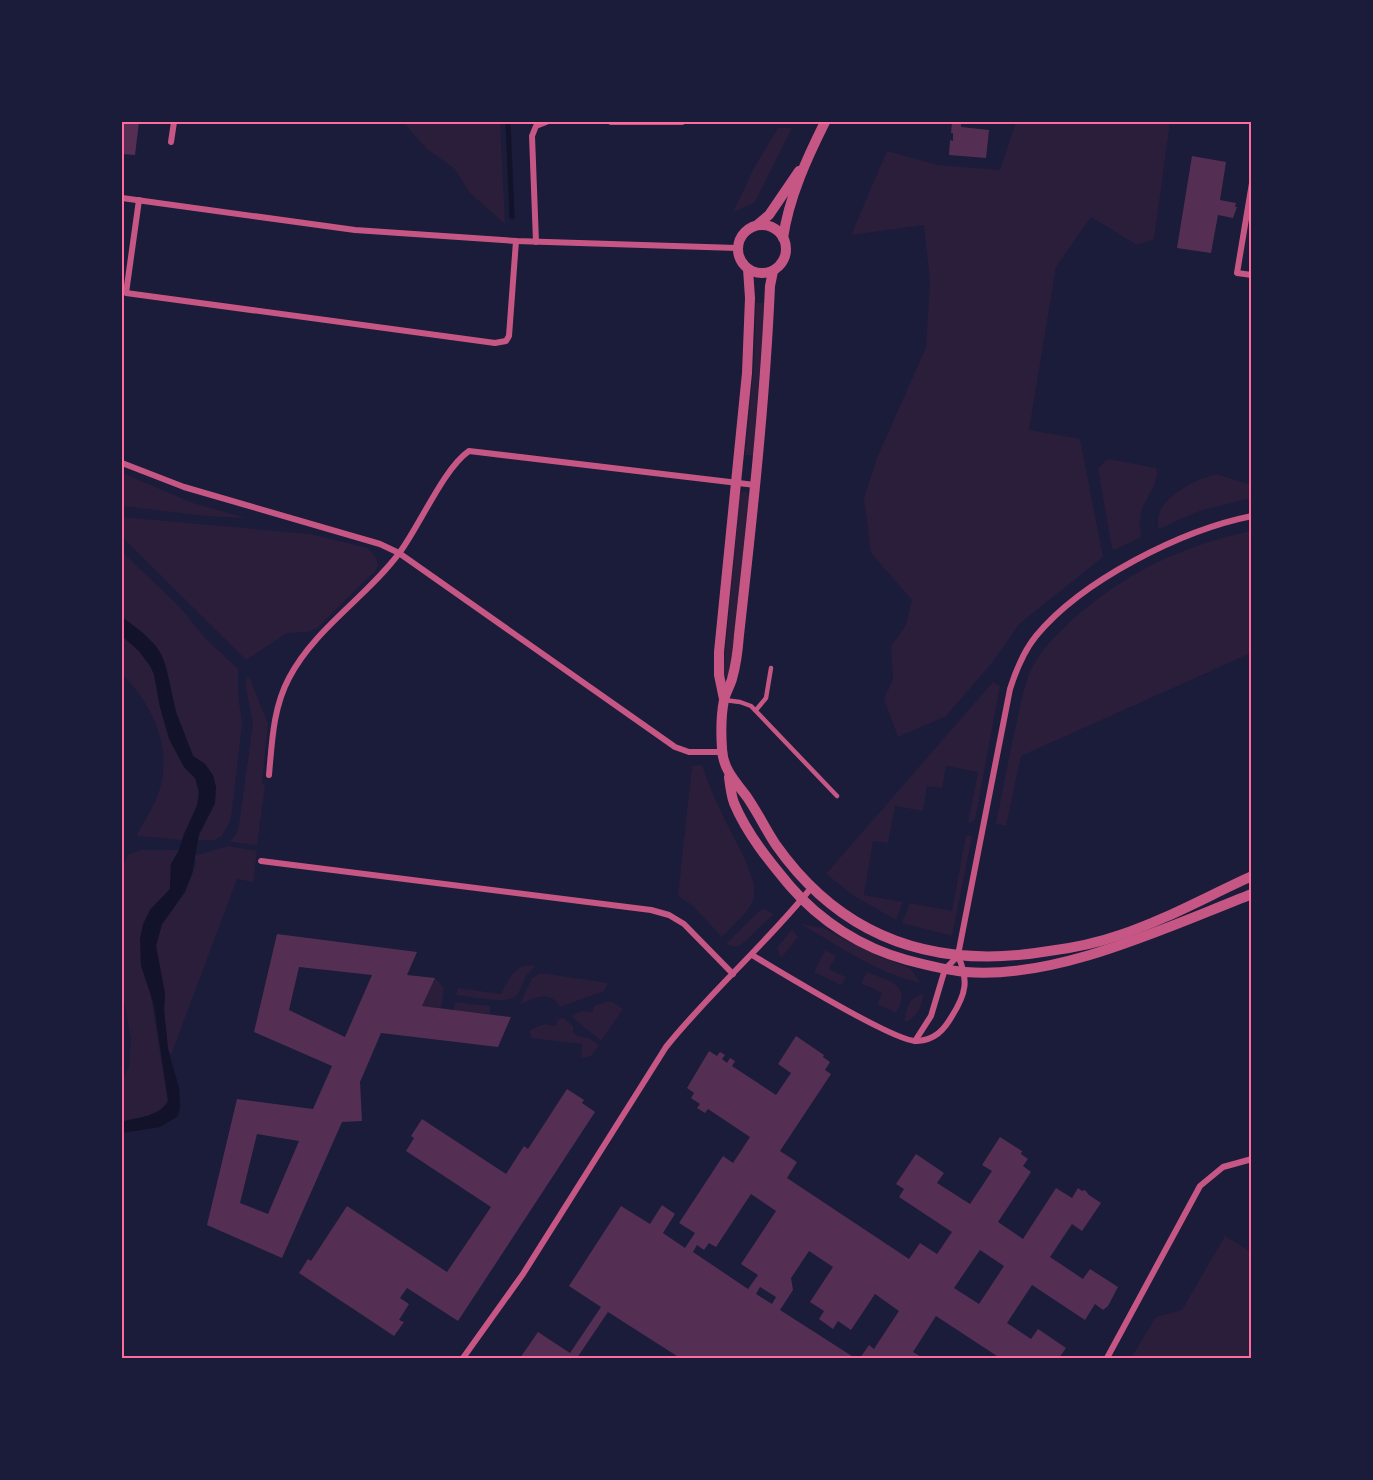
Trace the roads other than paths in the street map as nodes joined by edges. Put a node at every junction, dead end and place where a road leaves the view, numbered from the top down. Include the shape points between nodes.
1 (174, 122) edge
2 (546, 122) edge
3 (611, 122) edge
4 (682, 122) edge
5 (825, 122) edge
6 (171, 142) dead end
7 (804, 165) junction
8 (1251, 183) edge
9 (122, 198) edge
10 (139, 200) junction
11 (757, 225) junction
12 (783, 238) junction
13 (516, 241) junction
14 (536, 242) junction
15 (737, 248) junction
16 (748, 269) junction
17 (773, 271) junction
18 (1251, 275) edge
19 (122, 463) edge
20 (735, 483) junction
21 (755, 485) junction
22 (1251, 516) edge
23 (399, 553) junction
24 (771, 668) dead end
25 (724, 700) junction
26 (756, 710) junction
27 (722, 752) junction
28 (729, 773) junction
29 (269, 776) dead end
30 (837, 796) dead end
31 (261, 861) dead end
32 (1251, 876) edge
33 (811, 888) junction
34 (1251, 894) edge
35 (801, 899) junction
36 (752, 955) junction
37 (958, 956) junction
38 (945, 969) junction
39 (965, 972) junction
40 (733, 974) junction
41 (915, 1042) junction
42 (1251, 1159) edge
43 (464, 1359) edge
44 (1107, 1359) edge

1 - 6 street
2 - 14 street via 536,126 532,136
3 - 4 street
5 - 7 street
7 - 11 street via 769,215
7 - 12 street
8 - 18 street via 1237,273
9 - 10 street
10 - 13 street via 355,230
10 - 13 street via 126,293 495,343 506,341 509,336
11 - 12 street via 770,225
11 - 15 street via 743,233
12 - 17 street via 785,256
13 - 14 street
14 - 15 street
15 - 16 street
16 - 17 street via 760,274
16 - 20 street via 747,373
17 - 21 street
19 - 23 street via 184,487
20 - 21 street
20 - 23 street via 469,451 454,466
20 - 25 street via 719,652
21 - 25 street via 737,653
22 - 37 street via 1200,529 1113,572 1055,616 1022,657 1010,689
23 - 27 street via 675,747 689,752
23 - 29 street via 304,653 289,678 277,707
24 - 26 lane via 766,698
25 - 26 lane via 746,703
25 - 27 street
26 - 30 lane
27 - 28 street
28 - 33 street via 780,850
28 - 35 street via 733,801 742,819 758,846
31 - 40 street via 651,910 684,924
32 - 37 street via 1154,922 1093,943 1012,956
33 - 35 street
33 - 37 street via 870,930 913,947
34 - 39 street via 1122,944 1068,960 1006,971
35 - 36 street
35 - 38 street via 821,917 863,943 897,957
36 - 40 street
36 - 41 street via 878,1027
37 - 38 street
37 - 39 street
38 - 39 street
38 - 41 street via 932,1016
39 - 41 street via 959,1005 947,1025 934,1038
40 - 43 street via 666,1047 523,1274
42 - 44 street via 1223,1167 1200,1186

